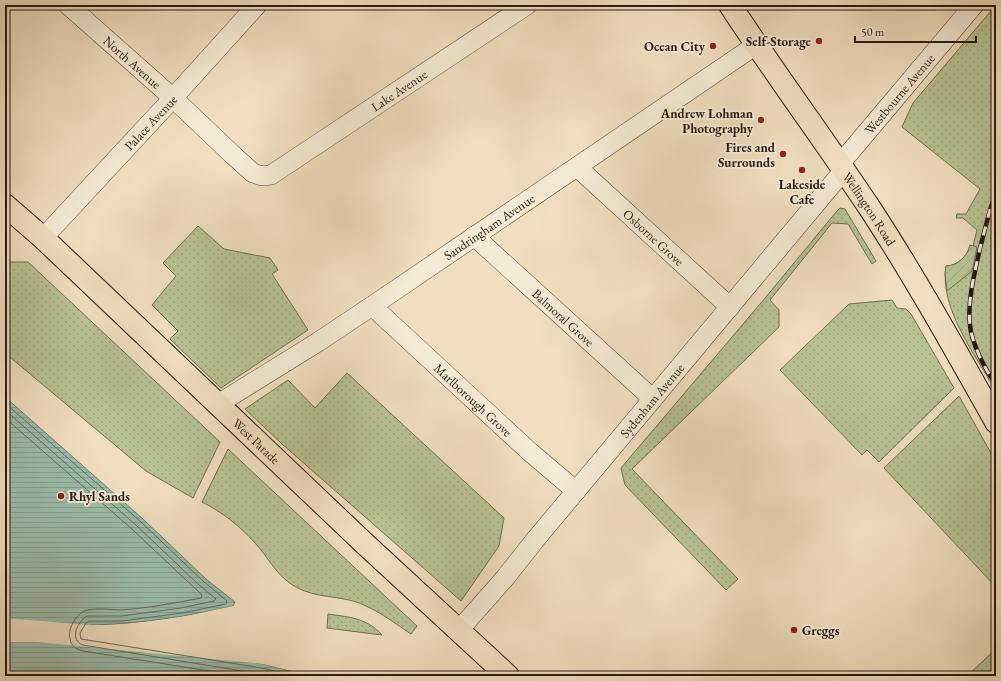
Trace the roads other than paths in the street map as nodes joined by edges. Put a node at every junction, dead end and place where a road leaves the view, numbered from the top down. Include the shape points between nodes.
1 (68, 5) edge
2 (257, 5) edge
3 (730, 5) edge
4 (974, 5) edge
5 (519, 7) edge
6 (756, 45) junction
7 (173, 98) junction
8 (577, 167) junction
9 (842, 167) junction
10 (272, 175) joint
11 (5, 205) edge
12 (474, 236) junction
13 (43, 238) junction
14 (372, 306) junction
15 (730, 307) junction
16 (653, 399) junction
17 (218, 404) junction
18 (996, 422) edge
19 (576, 492) junction
20 (459, 630) junction
21 (508, 676) edge

1 - 7 street, North Avenue
2 - 7 street, Palace Avenue
3 - 6 main road, Wellington Road
4 - 9 street, Westbourne Avenue
5 - 10 street, Lake Avenue
6 - 8 street, Sandringham Avenue
6 - 9 main road, Wellington Road
7 - 10 street, North Avenue via 253,173 262,176
7 - 13 street, Palace Avenue
8 - 12 street, Sandringham Avenue
8 - 15 street, Osborne Grove
9 - 15 street, Sydenham Avenue
9 - 18 main road, Wellington Road via 911,275
11 - 13 main road, West Parade
12 - 14 street, Sandringham Avenue
12 - 16 street, Balmoral Grove
13 - 17 main road, West Parade
14 - 17 street, Sandringham Avenue
14 - 19 street, Marlborough Grove
15 - 16 street, Sydenham Avenue
16 - 19 street, Sydenham Avenue
17 - 20 main road, West Parade
19 - 20 street, Sydenham Avenue
20 - 21 main road, West Parade

